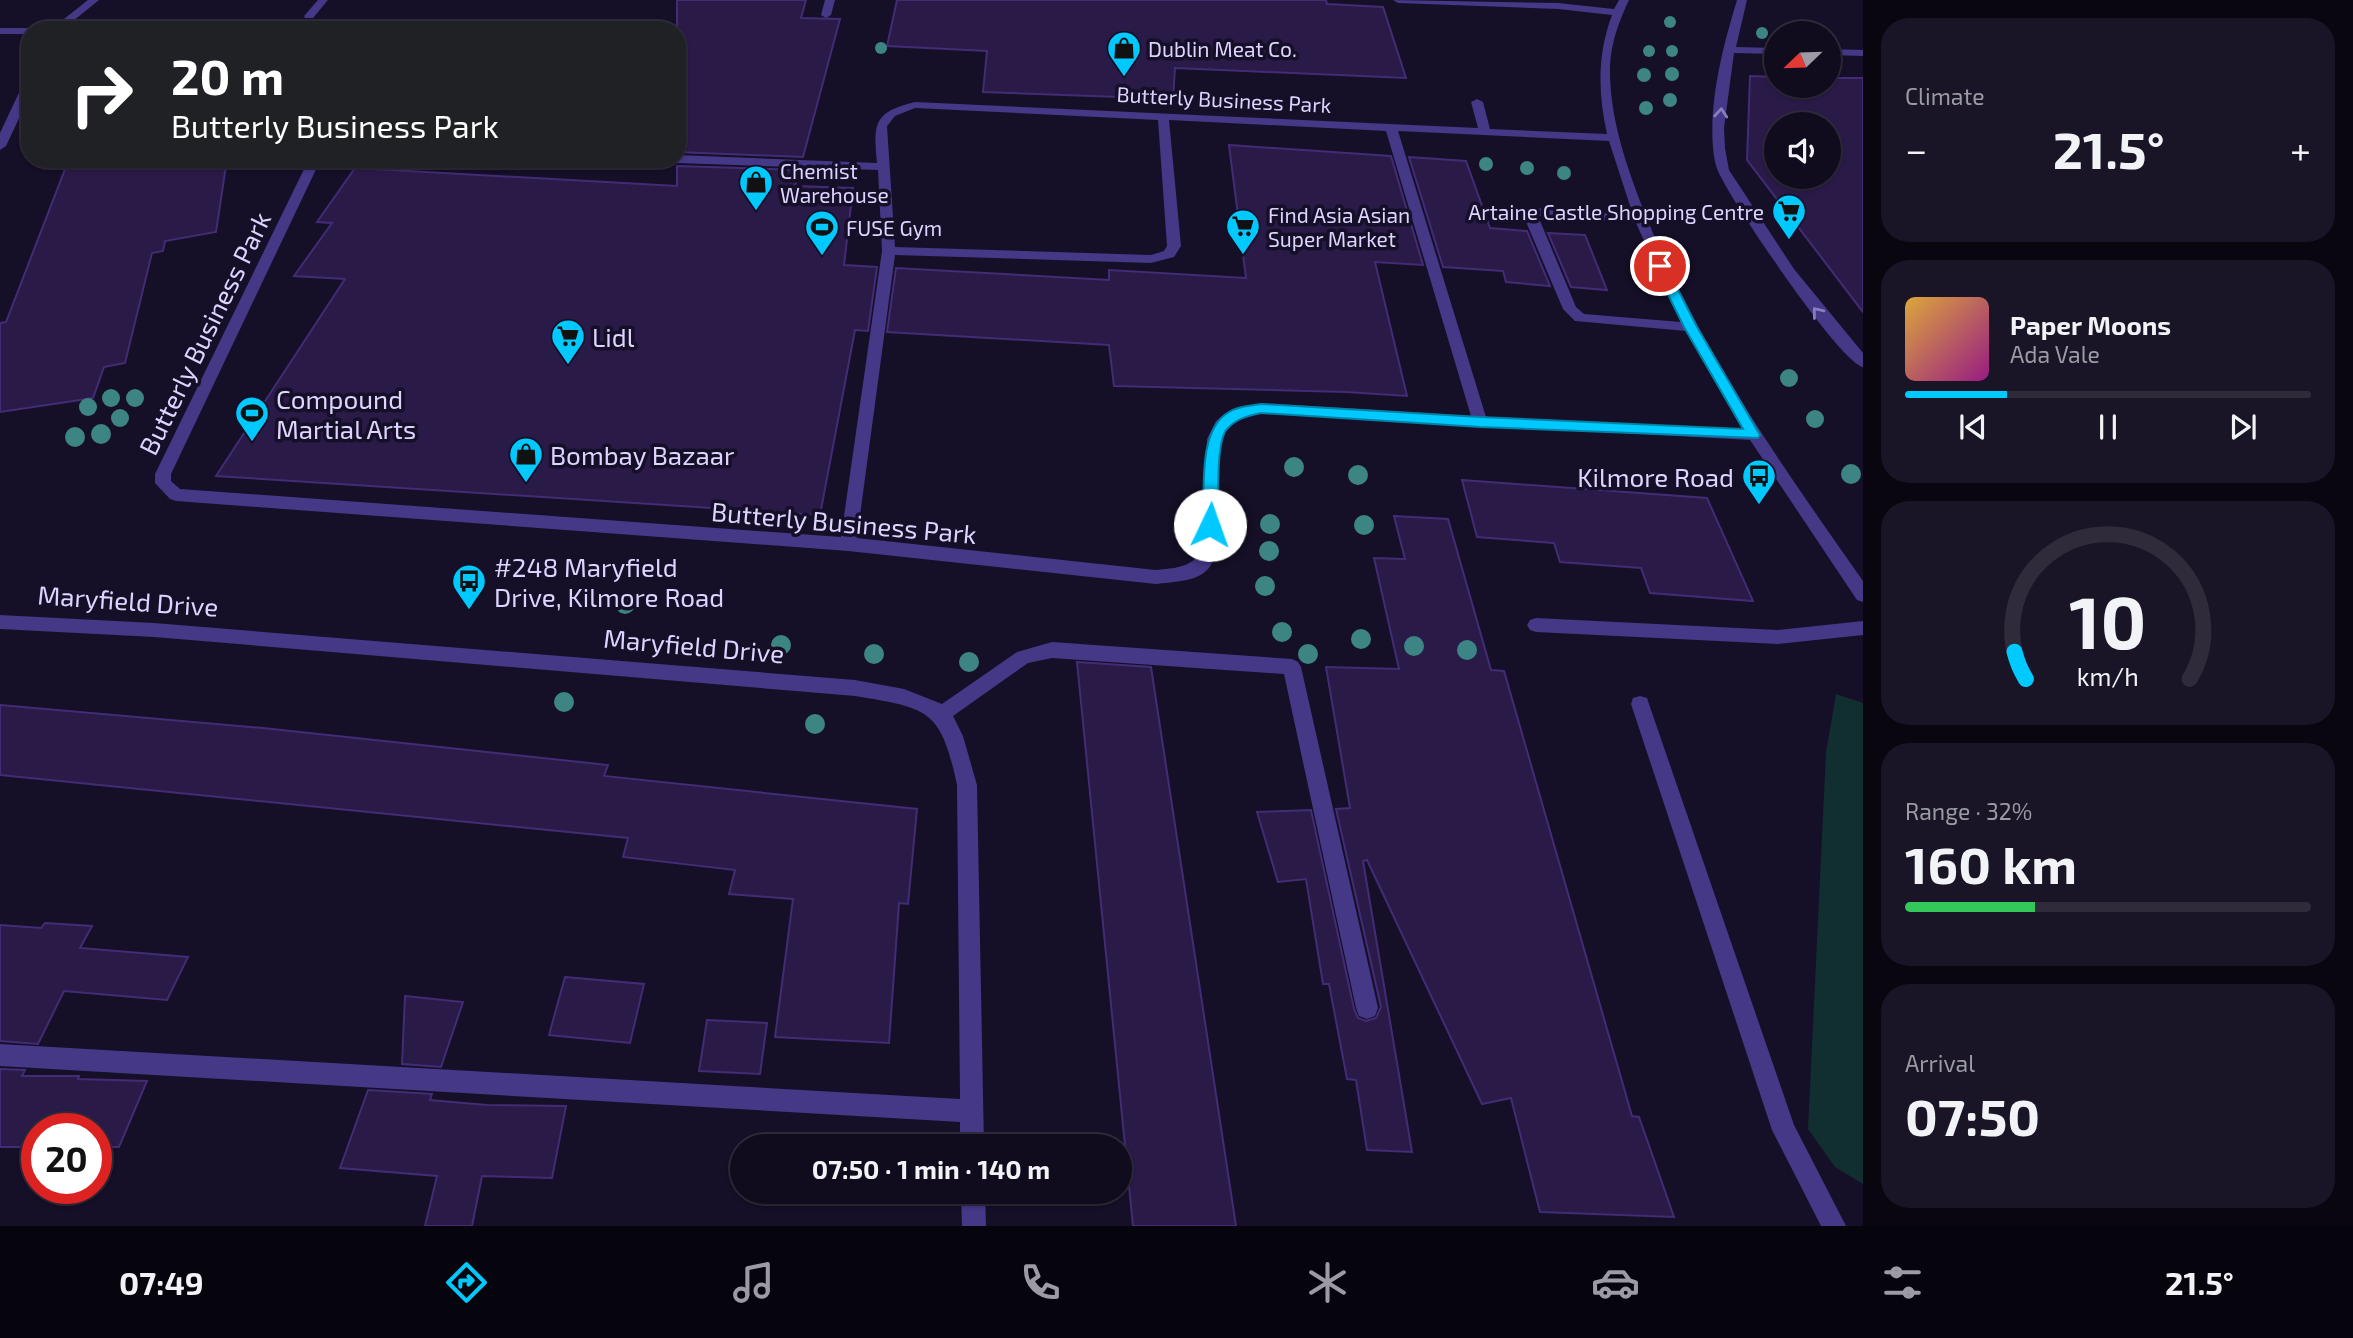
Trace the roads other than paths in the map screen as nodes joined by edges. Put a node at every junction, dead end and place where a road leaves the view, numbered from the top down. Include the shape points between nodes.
1 (94, 0) edge
2 (323, 0) edge
3 (830, 0) edge
4 (1398, 0) edge
5 (1742, 0) edge
6 (1621, 7) edge
7 (826, 15) dead end
8 (309, 16) dead end
9 (67, 21) edge
10 (0, 31) edge
11 (21, 31) edge
12 (1730, 50) junction
13 (1764, 51) edge
14 (1841, 52) edge
15 (1863, 53) edge
16 (21, 100) edge
17 (1477, 102) dead end
18 (19, 104) junction
19 (0, 106) edge
20 (1163, 116) junction
21 (1391, 129) junction
22 (1485, 133) junction
23 (1613, 138) junction
24 (0, 145) edge
25 (686, 159) edge
26 (884, 167) junction
27 (311, 168) edge
28 (1640, 219) junction
29 (889, 251) junction
30 (1691, 327) junction
31 (1863, 362) edge
32 (1480, 422) junction
33 (1753, 435) junction
34 (848, 544) junction
35 (1863, 594) edge
36 (0, 622) edge
37 (1536, 625) dead end
38 (1863, 628) edge
39 (1640, 704) dead end
40 (942, 714) junction
41 (1367, 1008) dead end
42 (0, 1055) edge
43 (971, 1111) junction
44 (972, 1134) edge
45 (973, 1204) edge
46 (974, 1226) edge
47 (1834, 1226) edge

1 - 9 street
2 - 8 street
3 - 7 street
4 - 6 street
5 - 12 street
6 - 23 street via 1605,64
10 - 11 street
12 - 13 street
31 -> 12 street via 1787,271 1720,162 1724,74
14 - 15 street
16 - 18 street
17 - 22 street
18 - 19 street
18 - 24 street
20 - 21 street, Butterly Business Park
20 - 26 street, Butterly Business Park via 915,105 887,114 879,125
20 - 29 street via 1174,246 1169,254 1151,258
21 - 22 street, Butterly Business Park
21 - 32 street
22 - 23 street, Butterly Business Park
23 - 28 street
25 - 26 street
26 - 29 street, Butterly Business Park
27 - 34 street, Butterly Business Park via 163,474 167,490 176,495
28 - 30 street
28 - 30 street via 1535,212 1530,217 1570,309 1580,318
29 - 34 street, Butterly Business Park
30 - 33 street
32 - 33 street, Butterly Business Park
32 - 34 street, Butterly Business Park via 1261,408 1235,414 1219,428 1214,446 1209,552 1201,566 1185,573 1156,577
33 - 35 street
36 - 40 street, Maryfield Drive via 167,631 855,688 923,701
37 - 38 street via 1778,638
39 - 47 street via 1784,1130
40 - 41 street via 1023,657 1052,650 1292,667
40 - 43 street via 954,730 967,785
42 - 43 street
43 - 44 street
45 - 46 street

